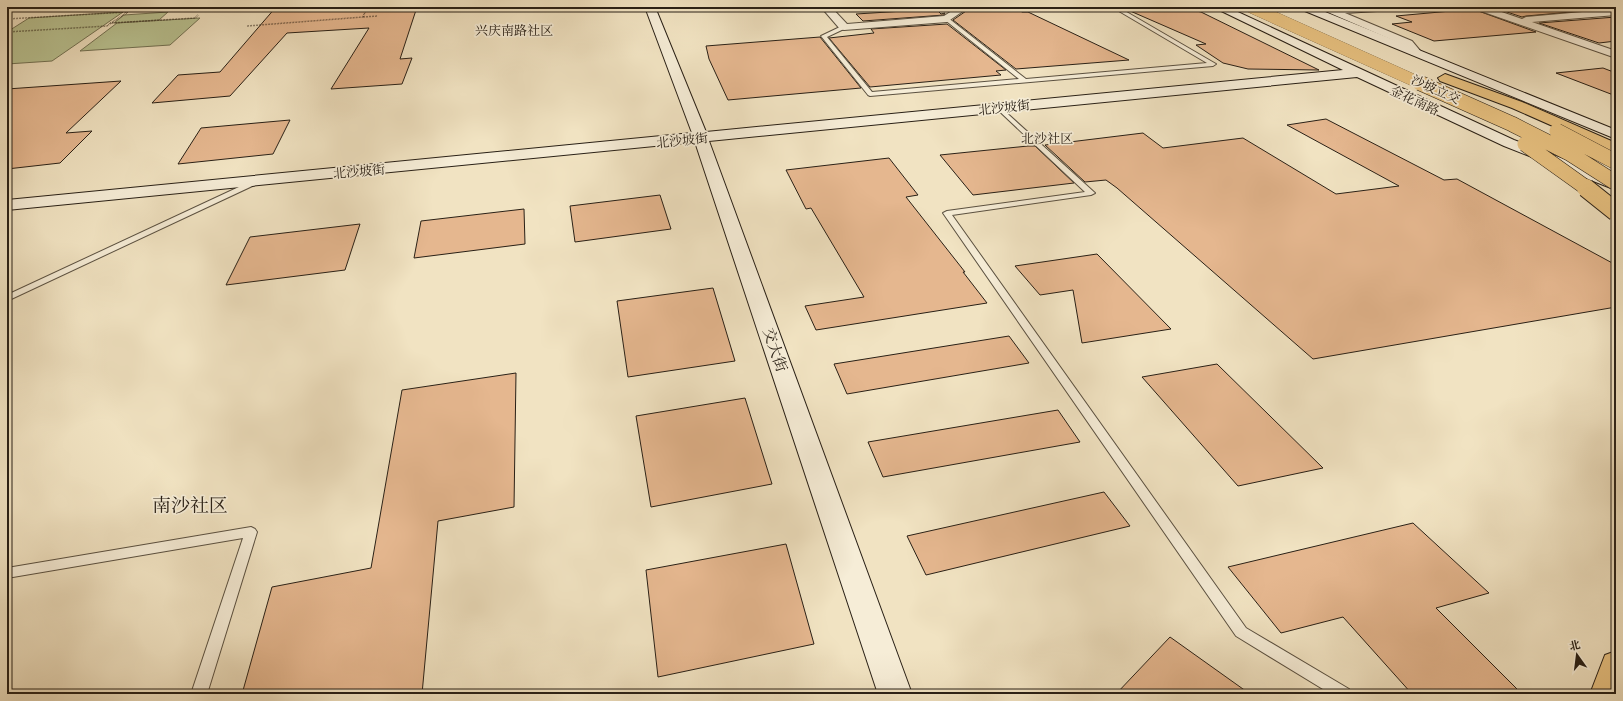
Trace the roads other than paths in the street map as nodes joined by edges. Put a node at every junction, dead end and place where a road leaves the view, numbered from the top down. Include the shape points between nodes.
1 (650, 7) edge
2 (826, 7) edge
3 (964, 7) edge
4 (1114, 7) edge
5 (1218, 7) edge
6 (1251, 7) edge
7 (1275, 7) edge
8 (1304, 7) edge
9 (1321, 7) edge
10 (1393, 7) edge
11 (1478, 7) edge
12 (1332, 12) junction
13 (1616, 12) edge
14 (947, 19) junction
15 (1518, 21) junction
16 (844, 27) junction
17 (1416, 53) junction
18 (1616, 55) edge
19 (1356, 73) junction
20 (1445, 78) junction
21 (1024, 80) junction
22 (1458, 98) junction
23 (1000, 108) junction
24 (1613, 133) edge
25 (701, 138) junction
26 (1509, 144) junction
27 (1616, 149) edge
28 (1616, 162) edge
29 (261, 180) junction
30 (1616, 184) edge
31 (1616, 202) edge
32 (7, 204) edge
33 (1616, 212) edge
34 (7, 298) edge
35 (7, 573) edge
36 (199, 694) edge
37 (895, 694) edge
38 (1344, 694) edge

1 - 25 street, 交大街
2 - 16 street
3 - 14 street
4 - 21 lane via 1213,64
5 - 19 street, 金花南路
6 - 22 highway, 沙坡立交, bridge
7 - 20 highway, 沙坡立交
8 - 17 street
9 - 12 street
10 - 12 street
11 - 15 street
12 - 17 street via 1408,43
13 - 15 street
14 - 16 street
14 - 21 lane
15 - 18 street
16 - 21 lane via 824,36 870,94
17 - 24 street
19 - 23 street, 北沙坡街
19 - 26 street, 金花南路
20 - 27 highway via 1517,105
20 - 28 highway, 沙坡立交, bridge via 1564,134
22 - 30 highway, 沙坡立交, bridge via 1569,153
22 - 33 highway, bridge via 1573,178
23 - 25 street, 北沙坡街
23 - 38 lane via 1091,193 946,213 1241,632
25 - 29 street, 北沙坡街
25 - 37 street, 交大街
26 - 30 street, 金花南路
26 - 31 street via 1582,181
29 - 32 street, 北沙坡街
29 - 34 lane
35 - 36 lane via 251,532

